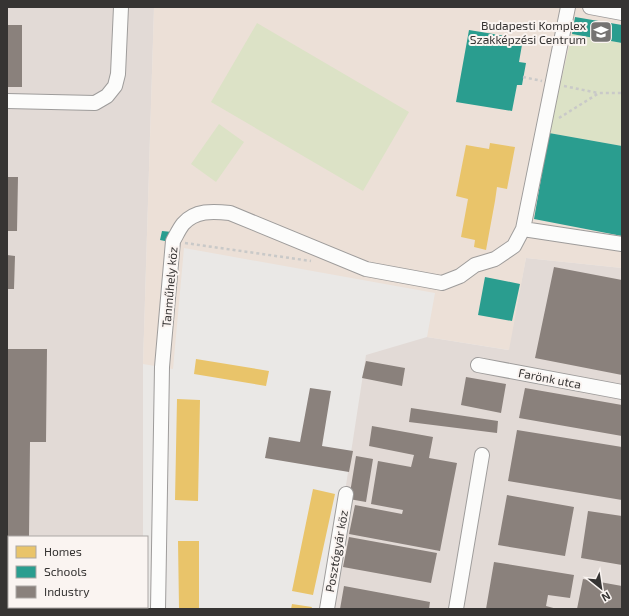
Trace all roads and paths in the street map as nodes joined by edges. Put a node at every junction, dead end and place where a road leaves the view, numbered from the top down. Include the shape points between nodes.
1 (121, 7) edge
2 (568, 7) edge
3 (590, 7) edge
4 (622, 13) edge
5 (622, 93) edge
6 (7, 101) edge
7 (544, 128) junction
8 (523, 229) junction
9 (173, 241) junction
10 (622, 244) edge
11 (312, 262) dead end
12 (478, 364) dead end
13 (622, 392) edge
14 (482, 455) dead end
15 (346, 494) dead end
16 (158, 609) edge
17 (327, 609) edge
18 (456, 609) edge

1 - 6 street via 118,74 116,86 107,96 95,103
2 - 7 street, Tanműhely köz
3 - 4 street
5 - 7 path via 599,94
7 - 8 street, Tanműhely köz
8 - 9 street, Tanműhely köz via 514,246 495,259 475,265 460,276 442,283 366,269 230,213 212,211 196,214 183,224
8 - 10 street
9 - 11 path
9 - 16 street, Tanműhely köz via 162,367
12 - 13 street, Farönk utca
14 - 18 street
15 - 17 street, Posztógyár köz

